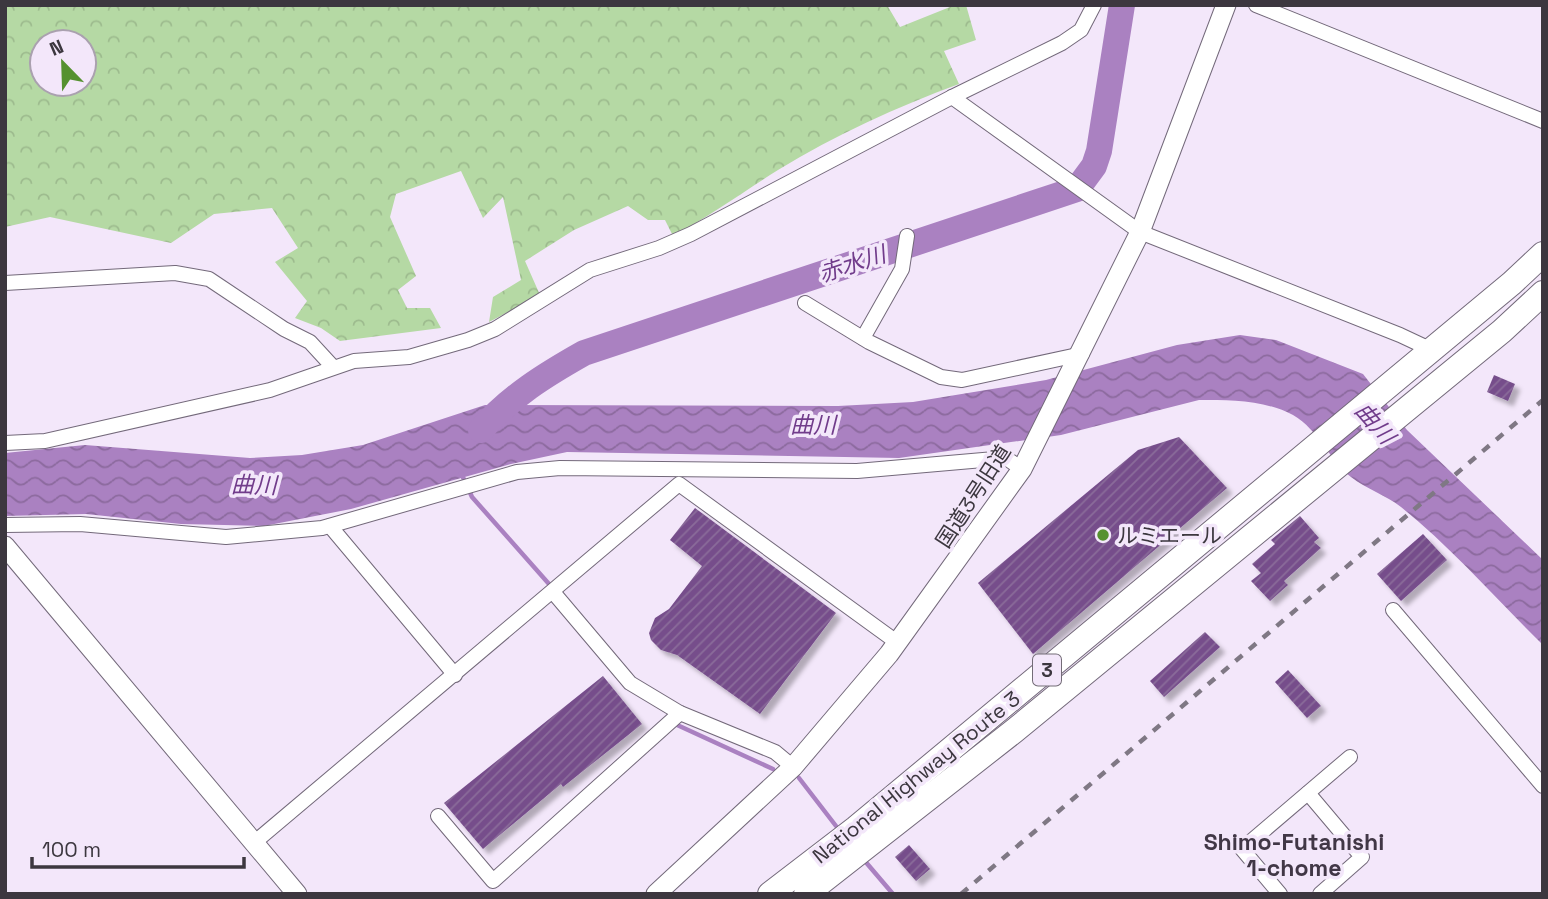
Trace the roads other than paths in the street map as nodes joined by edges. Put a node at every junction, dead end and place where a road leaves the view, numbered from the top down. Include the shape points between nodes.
1 (1094, 5) edge
2 (1226, 5) edge
3 (1256, 5) edge
4 (952, 97) junction
5 (1543, 121) edge
6 (1140, 232) junction
7 (907, 236) dead end
8 (1543, 254) edge
9 (5, 283) edge
10 (1543, 293) edge
11 (805, 303) dead end
12 (863, 338) junction
13 (1432, 351) junction
14 (1077, 362) junction
15 (332, 367) junction
16 (5, 443) edge
17 (1022, 469) junction
18 (5, 525) edge
19 (330, 526) junction
20 (5, 546) edge
21 (553, 592) junction
22 (1393, 610) dead end
23 (898, 643) junction
24 (455, 675) junction
25 (680, 713) junction
26 (1350, 757) dead end
27 (793, 767) junction
28 (1543, 786) edge
29 (1308, 793) junction
30 (438, 816) dead end
31 (255, 842) junction
32 (677, 887) edge
33 (297, 894) edge
34 (656, 894) edge
35 (770, 894) edge
36 (806, 894) edge
37 (1280, 894) edge
38 (1320, 894) edge

1 - 4 street via 1086,23 1072,37
2 - 6 street, 国道3号旧道
3 - 5 street
4 - 6 street
4 - 15 street via 691,234 590,270 495,329 409,357
6 - 13 street
6 - 14 street, 国道3号旧道
7 - 12 street via 902,269
8 - 13 highway, National Highway Route 3 / 3
9 - 15 street via 175,273 209,279 310,342
10 - 36 highway, National Highway Route 3 / 3 via 1014,731
11 - 12 street
12 - 14 street via 941,377 962,380
13 - 35 highway, National Highway Route 3 / 3 via 856,828
14 - 17 street, 国道3号旧道
15 - 16 street via 271,390 45,441
17 - 19 street via 1006,458 857,471 560,468 517,472
17 - 23 street, 国道3号旧道
18 - 19 street via 80,524 226,537
19 - 24 street
20 - 31 street
21 - 23 street via 679,484
21 - 24 street
21 - 25 street via 630,683
22 - 28 street
23 - 27 street, 国道3号旧道
24 - 31 street
25 - 27 street via 775,752
25 - 30 street via 493,881
26 - 29 street
27 - 32 street, 国道3号旧道
29 - 37 street via 1242,849
29 - 38 street via 1362,857
31 - 33 street
32 - 34 street, 国道3号旧道

